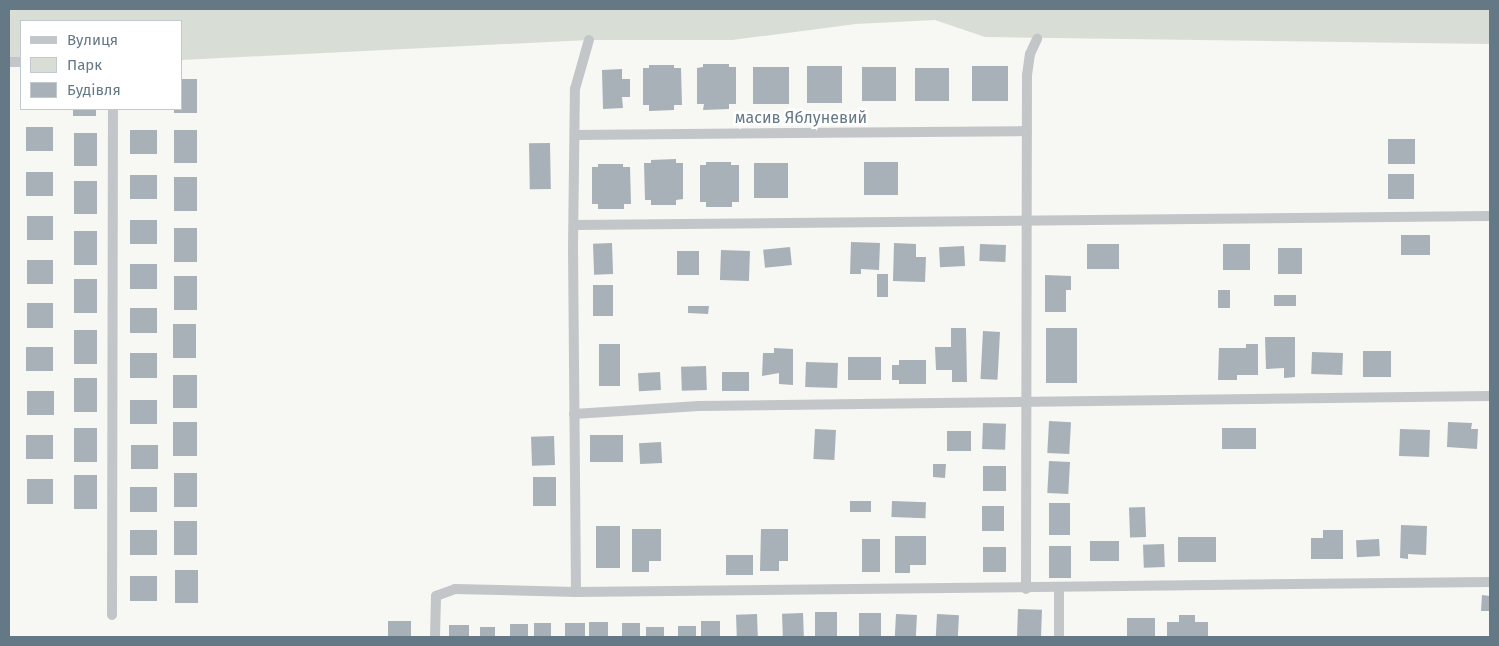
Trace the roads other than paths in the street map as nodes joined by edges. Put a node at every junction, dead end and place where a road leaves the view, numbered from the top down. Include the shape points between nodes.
1 (1037, 39) dead end
2 (589, 40) dead end
3 (113, 110) edge
4 (1027, 131) junction
5 (575, 135) junction
6 (1490, 216) edge
7 (1026, 222) junction
8 (575, 225) junction
9 (1490, 396) edge
10 (1025, 403) junction
11 (574, 414) junction
12 (1490, 582) edge
13 (1026, 588) junction
14 (1059, 588) junction
15 (576, 592) junction
16 (112, 615) dead end
17 (435, 637) edge
18 (1059, 637) edge

1 - 4 street via 1030,54 1027,75
2 - 5 street via 575,89
3 - 16 street
4 - 5 street, масив Яблуневий
4 - 7 street
5 - 8 street
6 - 7 street
7 - 8 street
7 - 10 street
8 - 11 street
9 - 10 street
10 - 11 street via 699,406
10 - 13 street
11 - 15 street
12 - 14 street
13 - 14 street
13 - 15 street
14 - 18 street
15 - 17 street via 455,589 436,596

